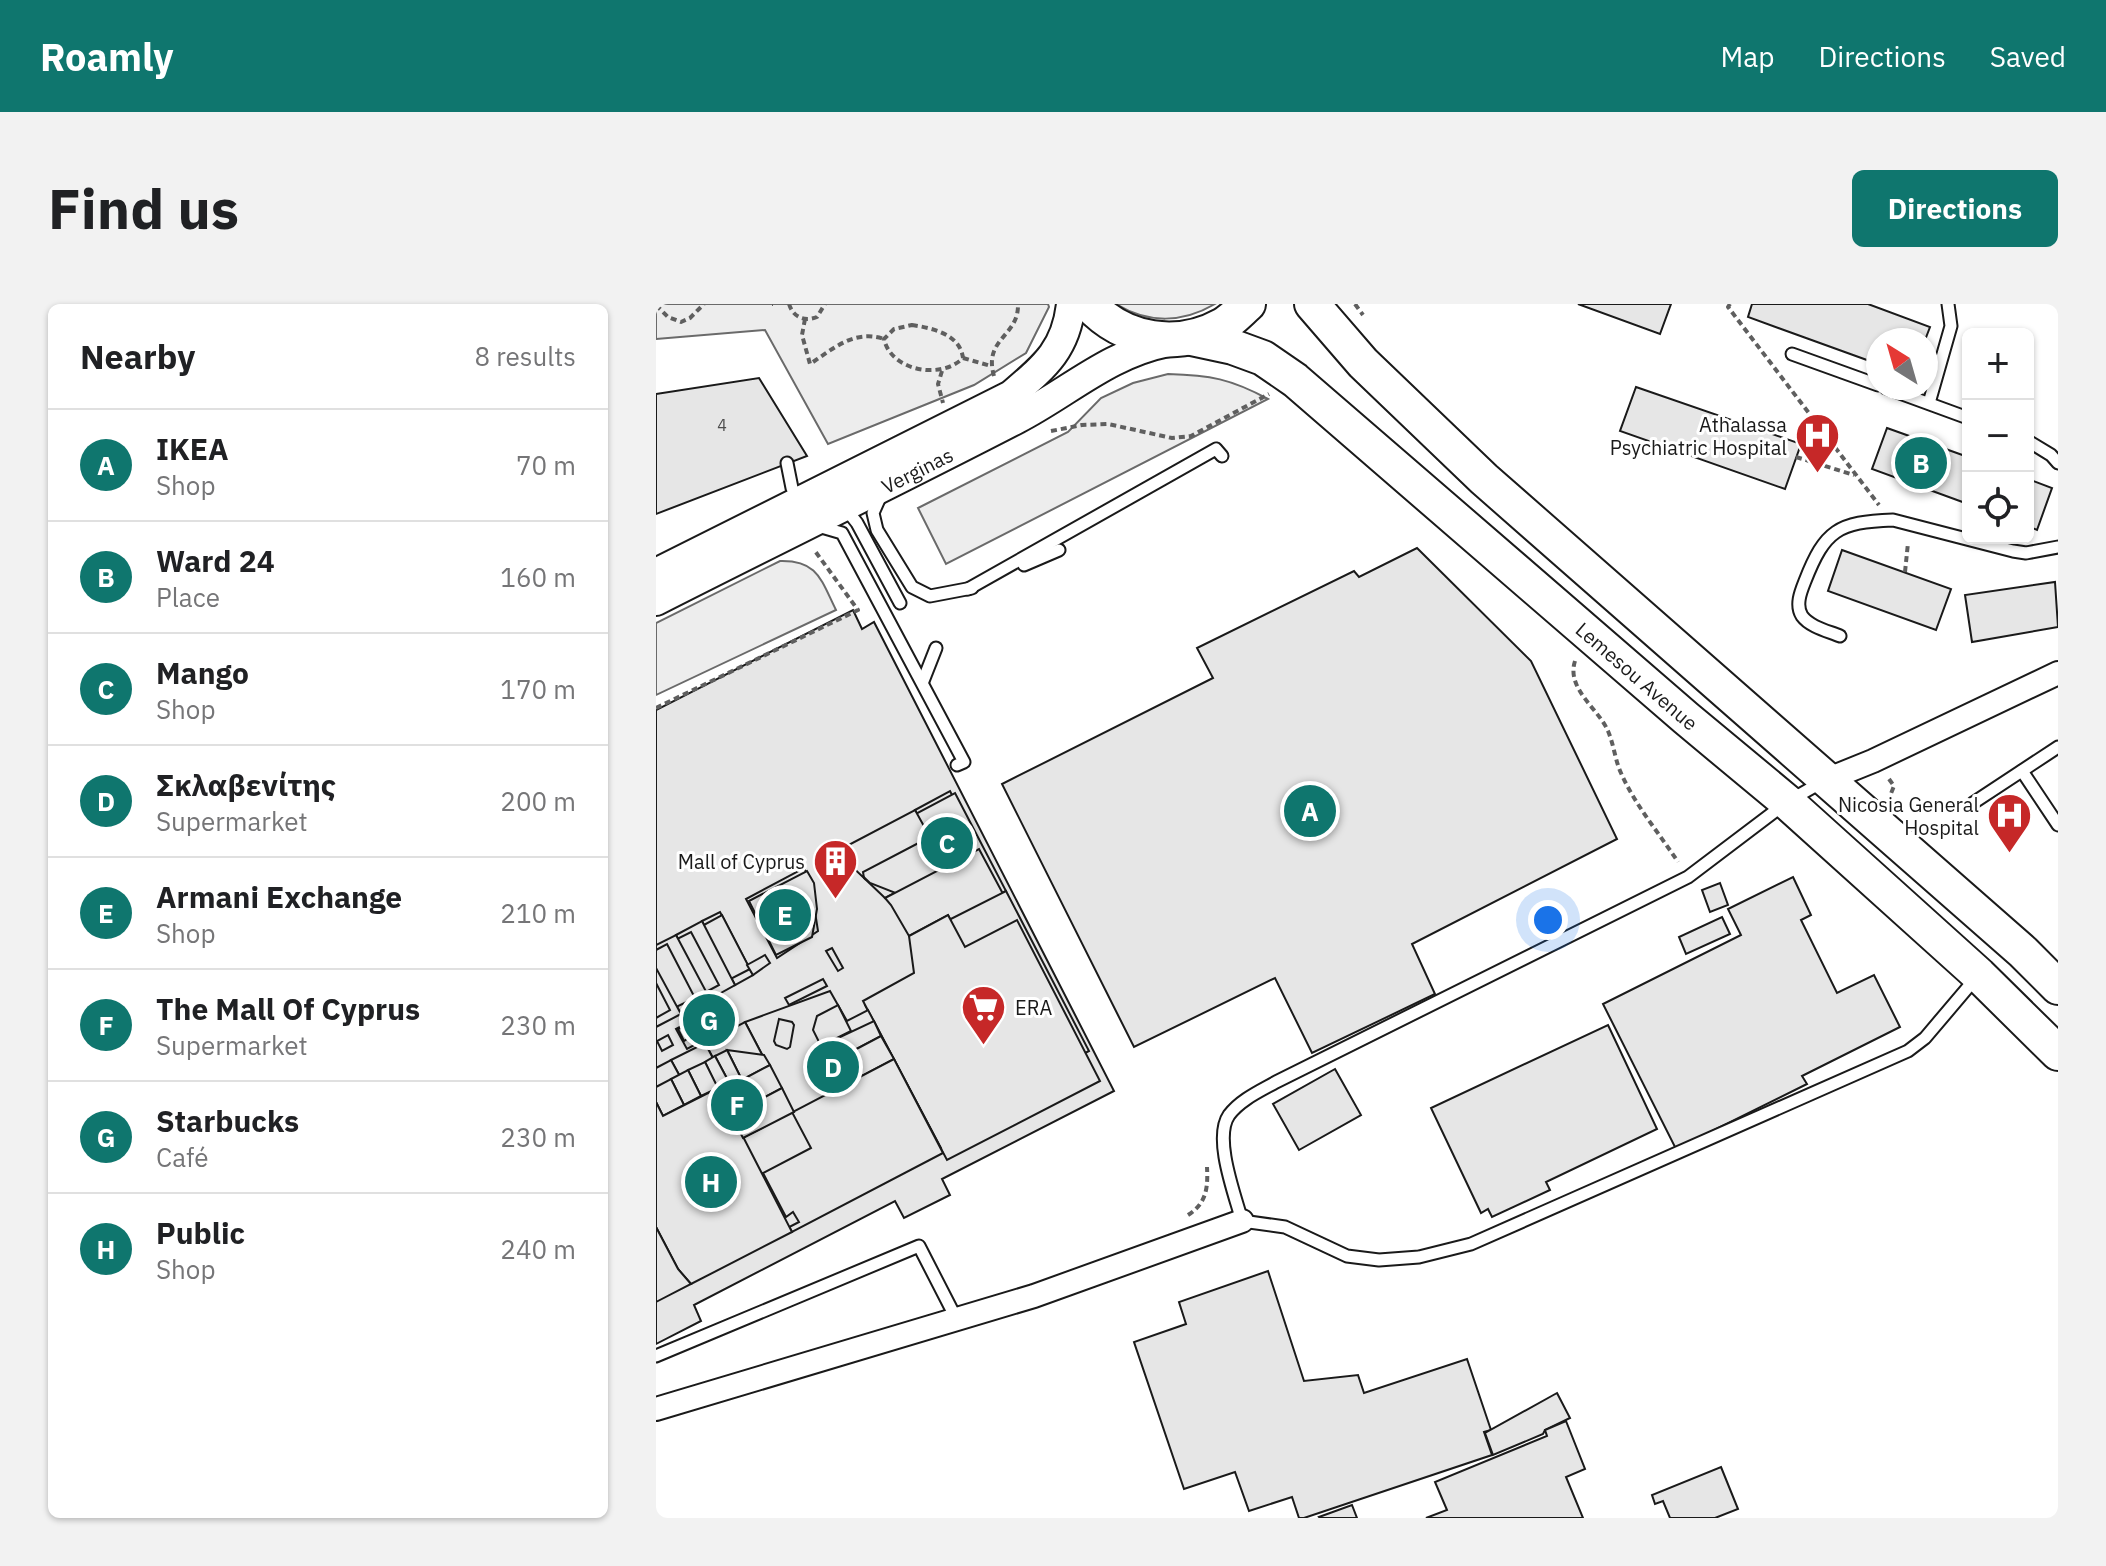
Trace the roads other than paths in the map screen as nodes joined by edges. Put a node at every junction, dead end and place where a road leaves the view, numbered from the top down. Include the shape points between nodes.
1 (1071, 304) edge
2 (1089, 304) edge
3 (1248, 304) edge
4 (1312, 304) edge
5 (1948, 304) edge
6 (1183, 339) junction
7 (1792, 354) dead end
8 (1866, 381) edge
9 (1920, 400) edge
10 (1929, 403) junction
11 (1962, 416) edge
12 (2034, 445) edge
13 (1222, 456) dead end
14 (787, 463) dead end
15 (2058, 463) edge
16 (885, 487) junction
17 (840, 509) junction
18 (800, 528) junction
19 (2058, 547) edge
20 (1059, 550) dead end
21 (656, 573) edge
22 (968, 589) junction
23 (656, 601) edge
24 (900, 603) dead end
25 (1840, 636) dead end
26 (936, 648) dead end
27 (2058, 673) edge
28 (920, 676) junction
29 (2058, 747) edge
30 (957, 765) dead end
31 (2022, 771) junction
32 (1826, 780) junction
33 (1787, 802) junction
34 (1973, 803) dead end
35 (2058, 825) edge
36 (1953, 893) junction
37 (2058, 971) edge
38 (1979, 975) junction
39 (2058, 987) edge
40 (2058, 1053) edge
41 (1242, 1221) junction
42 (957, 1320) junction
43 (656, 1356) edge
44 (656, 1409) edge

1 - 18 street, Verginas via 1069,323 1048,364 1011,395
2 - 6 main road, Lemesou Avenue via 1115,326 1144,338
3 - 6 main road via 1225,324
4 - 32 main road via 1363,363 1484,479
5 - 10 lane via 1951,326
6 - 16 street, Verginas via 1141,347
6 - 33 main road, Lemesou Avenue via 1233,347 1263,358 1295,380
7 - 8 lane
9 - 10 lane
10 - 11 lane
12 - 15 lane
13 - 22 lane via 1216,449
14 - 18 lane
16 - 17 street, Verginas
16 - 22 lane via 873,513 877,530 912,587 930,596
17 - 18 street, Verginas
17 - 24 lane via 857,523
18 - 21 street, Verginas
18 - 23 street, Verginas
18 - 28 lane via 842,533
19 - 25 lane via 2013,551 1890,520 1844,528 1817,551 1801,592 1800,611 1811,624
20 - 22 lane
26 - 28 lane
27 - 32 street
28 - 30 lane via 964,762
29 - 31 lane
31 - 34 lane
31 - 35 lane
32 - 33 lane
32 - 36 main road
33 - 38 main road, Lemesou Avenue
33 - 41 lane via 1688,877 1243,1102 1224,1124 1223,1142
36 - 37 lane via 1976,893
36 - 39 main road
38 - 40 main road, Lemesou Avenue
38 - 41 lane via 1908,1051 1471,1244 1379,1260 1347,1256 1285,1227
41 - 42 street
42 - 43 lane via 919,1246
42 - 44 street

